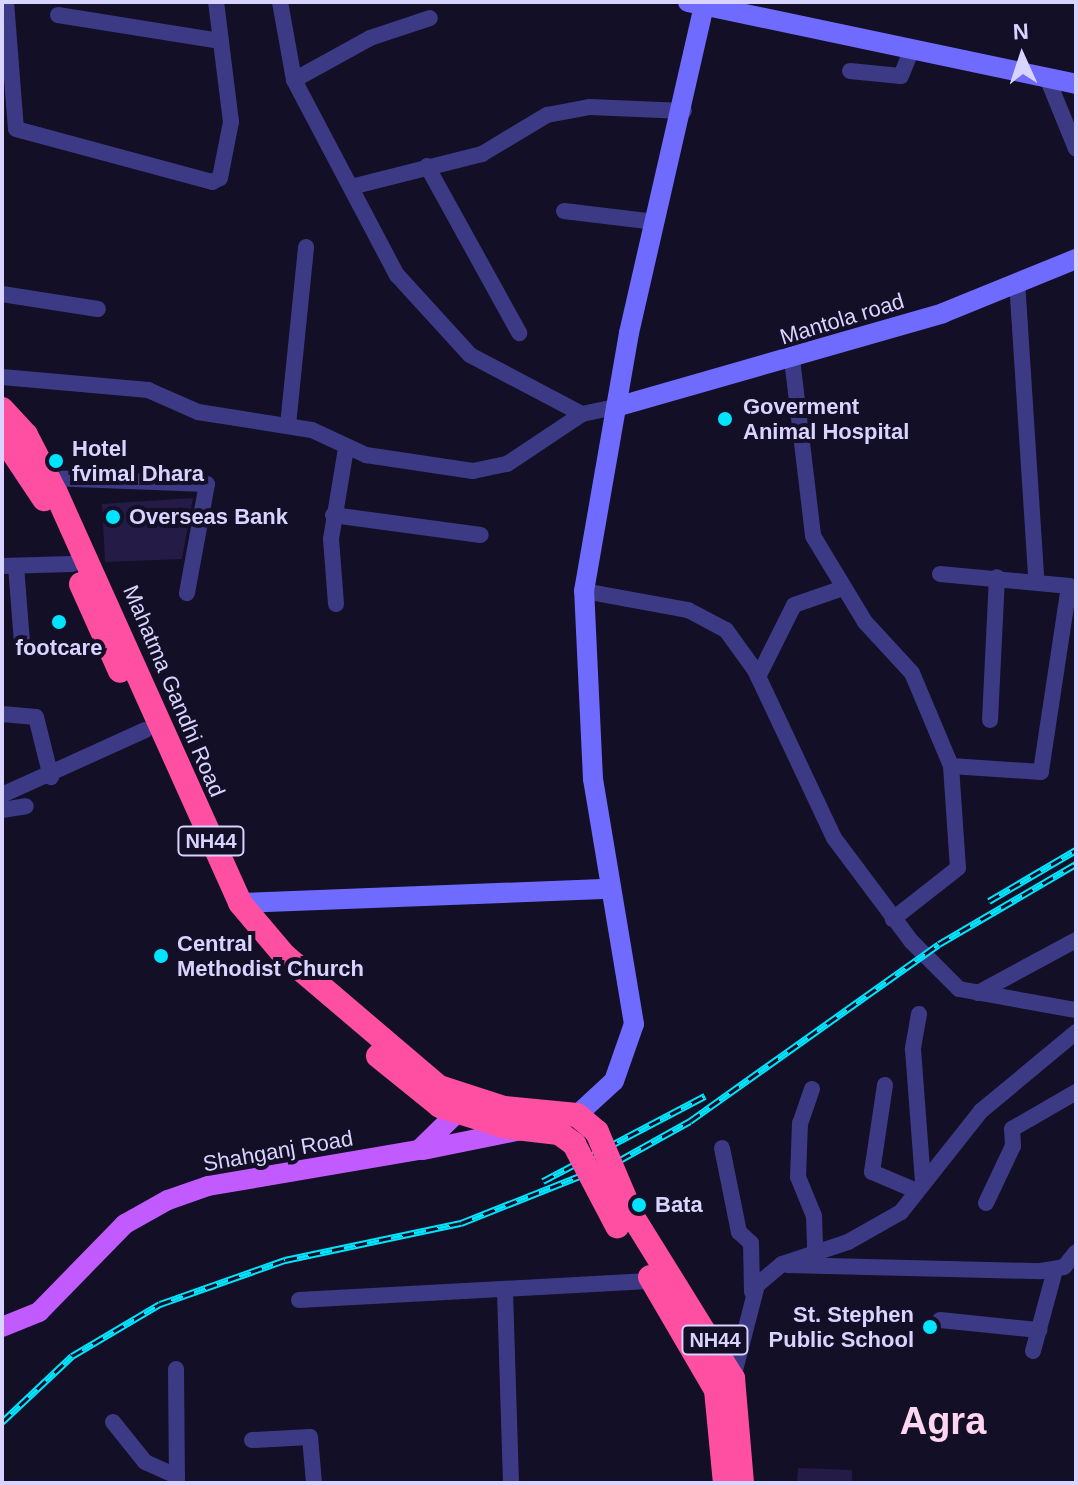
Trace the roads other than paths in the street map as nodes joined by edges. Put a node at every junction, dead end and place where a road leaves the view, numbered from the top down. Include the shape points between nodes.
1 (6, 2) edge
2 (216, 2) edge
3 (280, 2) edge
4 (700, 4) edge
5 (745, 8) edge
6 (58, 15) dead end
7 (430, 18) dead end
8 (221, 41) junction
9 (911, 51) junction
10 (850, 71) dead end
11 (294, 80) junction
12 (1048, 80) junction
13 (1076, 84) edge
14 (684, 111) junction
15 (9, 128) edge
16 (1076, 149) edge
17 (427, 166) junction
18 (355, 186) junction
19 (564, 211) dead end
20 (655, 222) junction
21 (306, 247) dead end
22 (1076, 259) edge
23 (1017, 281) junction
24 (2, 294) edge
25 (98, 309) dead end
26 (519, 333) dead end
27 (792, 359) junction
28 (2, 377) edge
29 (616, 407) junction
30 (2, 409) edge
31 (578, 416) junction
32 (288, 425) junction
33 (2, 436) edge
34 (346, 448) junction
35 (48, 478) junction
36 (333, 515) junction
37 (481, 535) dead end
38 (72, 564) junction
39 (9, 566) edge
40 (940, 574) dead end
41 (997, 577) junction
42 (1036, 578) junction
43 (843, 588) junction
44 (584, 591) junction
45 (187, 593) dead end
46 (1072, 599) edge
47 (336, 604) dead end
48 (22, 643) dead end
49 (758, 677) junction
50 (2, 714) edge
51 (990, 720) dead end
52 (145, 730) junction
53 (951, 766) junction
54 (51, 777) junction
55 (2, 795) edge
56 (26, 806) dead end
57 (2, 810) edge
58 (609, 889) junction
59 (240, 903) junction
60 (893, 919) junction
61 (1076, 940) edge
62 (978, 993) junction
63 (1076, 1010) edge
64 (919, 1014) dead end
65 (1076, 1032) edge
66 (885, 1085) dead end
67 (812, 1089) dead end
68 (1076, 1092) edge
69 (428, 1097) junction
70 (465, 1107) junction
71 (577, 1115) junction
72 (525, 1129) junction
73 (722, 1148) dead end
74 (419, 1150) junction
75 (920, 1186) junction
76 (986, 1203) dead end
77 (625, 1222) junction
78 (1076, 1252) edge
79 (815, 1253) junction
80 (782, 1264) junction
81 (1055, 1270) junction
82 (653, 1281) junction
83 (505, 1292) junction
84 (752, 1292) junction
85 (299, 1300) dead end
86 (940, 1320) dead end
87 (2, 1327) edge
88 (1039, 1330) junction
89 (1033, 1351) dead end
90 (176, 1369) dead end
91 (733, 1378) junction
92 (113, 1422) dead end
93 (252, 1440) dead end
94 (177, 1479) edge
95 (314, 1483) edge
96 (511, 1483) edge
97 (725, 1483) edge
98 (742, 1483) edge

1 - 15 street
2 - 8 street
3 - 11 street
4 - 5 street
4 - 14 street
5 - 9 street
6 - 8 street
7 - 11 street via 370,38
8 - 15 street via 231,122 216,181
9 - 10 street via 901,76
9 - 12 street
11 - 18 street
12 - 13 street
12 - 16 street
14 - 17 street via 558,112 482,154
14 - 20 street
17 - 18 street
17 - 26 street
18 - 31 street via 383,256 456,342
19 - 20 street
20 - 29 street
21 - 32 street
22 - 23 street, Mantola road
23 - 27 street, Mantola road via 943,313
23 - 42 street
24 - 25 street
27 - 29 street, Mantola road
27 - 43 street via 806,514
28 - 32 street via 136,388 198,412
29 - 31 street
29 - 44 street
30 - 35 highway, Mahatma Gandhi Road / NH44
31 - 34 street via 516,459 486,469
32 - 34 street
33 - 38 highway, Mahatma Gandhi Road / NH44 via 46,503
34 - 36 street
35 - 45 street via 207,484
35 - 59 highway, Mahatma Gandhi Road / NH44
36 - 37 street
36 - 47 street
38 - 39 street
38 - 52 highway, Mahatma Gandhi Road / NH44
39 - 48 street
40 - 41 street
41 - 42 street
41 - 51 street
42 - 46 street via 1068,584
43 - 49 street via 794,605
43 - 53 street via 912,673
44 - 49 street via 695,613 726,630
44 - 58 street via 591,763
46 - 53 street via 1041,772
49 - 60 street via 834,838
50 - 54 street via 36,717
52 - 54 street
52 - 69 highway, Mahatma Gandhi Road / NH44 via 234,921
53 - 60 street via 958,868
54 - 55 street
56 - 57 street
58 - 59 street
58 - 71 street via 632,1037 606,1093
59 - 70 highway, Mahatma Gandhi Road / NH44 via 285,956
60 - 62 street via 959,989
61 - 62 street
62 - 63 street
64 - 75 street via 913,1049
65 - 75 street via 981,1111
66 - 75 street via 872,1172
67 - 79 street via 800,1123 798,1177 814,1216
68 - 76 street via 1012,1129 1013,1146
69 - 70 highway, Mahatma Gandhi Road / NH44
69 - 74 main road via 436,1127
70 - 71 highway, Mahatma Gandhi Road / NH44
70 - 72 highway, Mahatma Gandhi Road / NH44
70 - 74 main road
71 - 77 highway, Mahatma Gandhi Road / NH44, bridge via 597,1132
72 - 74 main road, Shahganj Road
72 - 77 highway, Mahatma Gandhi Road / NH44, bridge via 559,1133 574,1144
73 - 84 street via 739,1232 751,1243
74 - 87 main road, Shahganj Road via 208,1186 168,1200 125,1224 39,1312
75 - 79 street via 901,1212
77 - 82 highway, Mahatma Gandhi Road / NH44
77 - 91 highway, Mahatma Gandhi Road / NH44
78 - 81 street
79 - 80 street
80 - 81 street
80 - 84 street
81 - 88 street
82 - 83 street
82 - 97 highway, Mahatma Gandhi Road / NH44 via 716,1390
83 - 85 street
83 - 96 street
84 - 91 street
86 - 88 street
88 - 89 street
90 - 94 street
91 - 98 highway, Mahatma Gandhi Road / NH44
92 - 94 street via 145,1462
93 - 95 street via 310,1437

